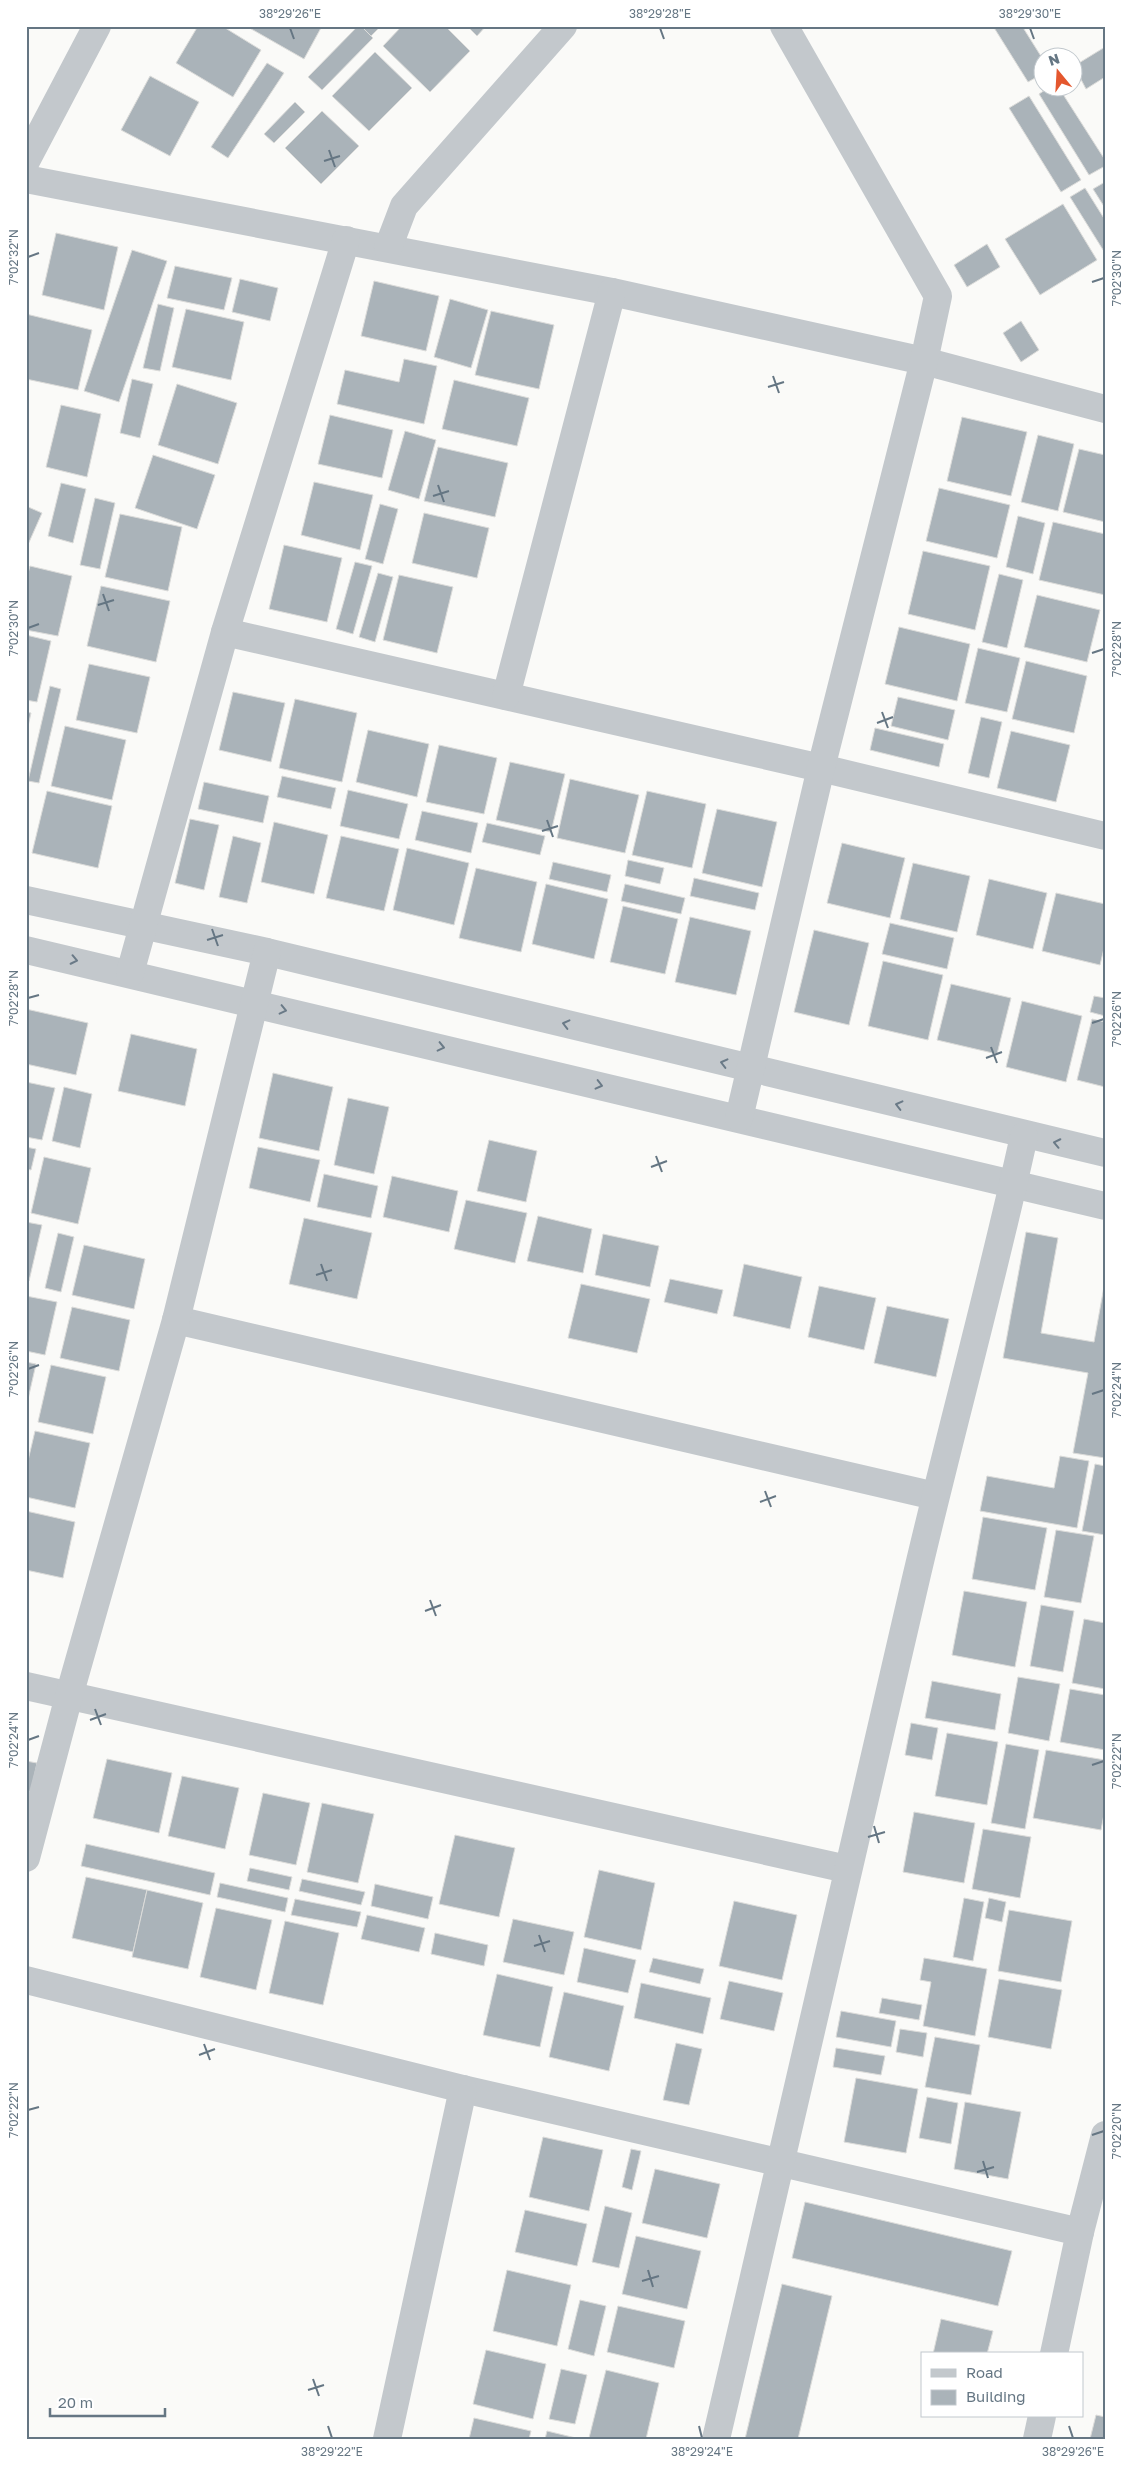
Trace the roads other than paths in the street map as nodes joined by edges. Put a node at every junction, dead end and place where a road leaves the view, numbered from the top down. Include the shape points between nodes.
1 (97, 26) edge
2 (563, 26) edge
3 (784, 26) edge
4 (26, 161) edge
5 (26, 180) edge
6 (346, 240) junction
7 (388, 248) junction
8 (612, 292) junction
9 (924, 361) junction
10 (1105, 409) edge
11 (225, 632) junction
12 (506, 696) junction
13 (821, 768) junction
14 (1105, 836) edge
15 (26, 900) edge
16 (144, 924) junction
17 (26, 950) edge
18 (266, 952) junction
19 (130, 973) junction
20 (254, 1004) junction
21 (751, 1069) junction
22 (739, 1118) junction
23 (1024, 1136) junction
24 (1105, 1153) edge
25 (1013, 1185) junction
26 (1105, 1206) edge
27 (176, 1320) junction
28 (935, 1496) junction
29 (26, 1686) edge
30 (69, 1696) junction
31 (26, 1858) edge
32 (847, 1869) junction
33 (26, 1980) edge
34 (463, 2089) junction
35 (1105, 2135) edge
36 (782, 2162) junction
37 (1080, 2232) junction
38 (1054, 2352) edge
39 (1042, 2418) edge
40 (387, 2439) edge
41 (716, 2439) edge
42 (1037, 2439) edge

1 - 4 street
2 - 7 street via 404,206
3 - 9 street via 938,296
5 - 6 street
6 - 7 street
6 - 11 street
7 - 8 street
8 - 9 street
8 - 12 street
9 - 10 street
9 - 13 street
11 - 12 street
11 - 16 street
12 - 13 street
13 - 14 street
13 - 21 street
15 - 16 street
16 - 18 street
16 - 19 street
17 -> 19 street
18 - 20 street
21 -> 18 street
19 - 20 street
20 -> 22 street
20 - 27 street
21 - 22 street
23 -> 21 street
22 - 25 street
24 -> 23 street
23 - 25 street
25 - 26 street
25 - 28 street
27 - 28 street
27 - 30 street
28 - 32 street
29 - 30 street
30 - 31 street
30 - 32 street
32 - 36 street
33 - 34 street
34 - 36 street
34 - 40 street
35 - 37 street
36 - 37 street
36 - 41 street
37 - 38 street
39 - 42 street

